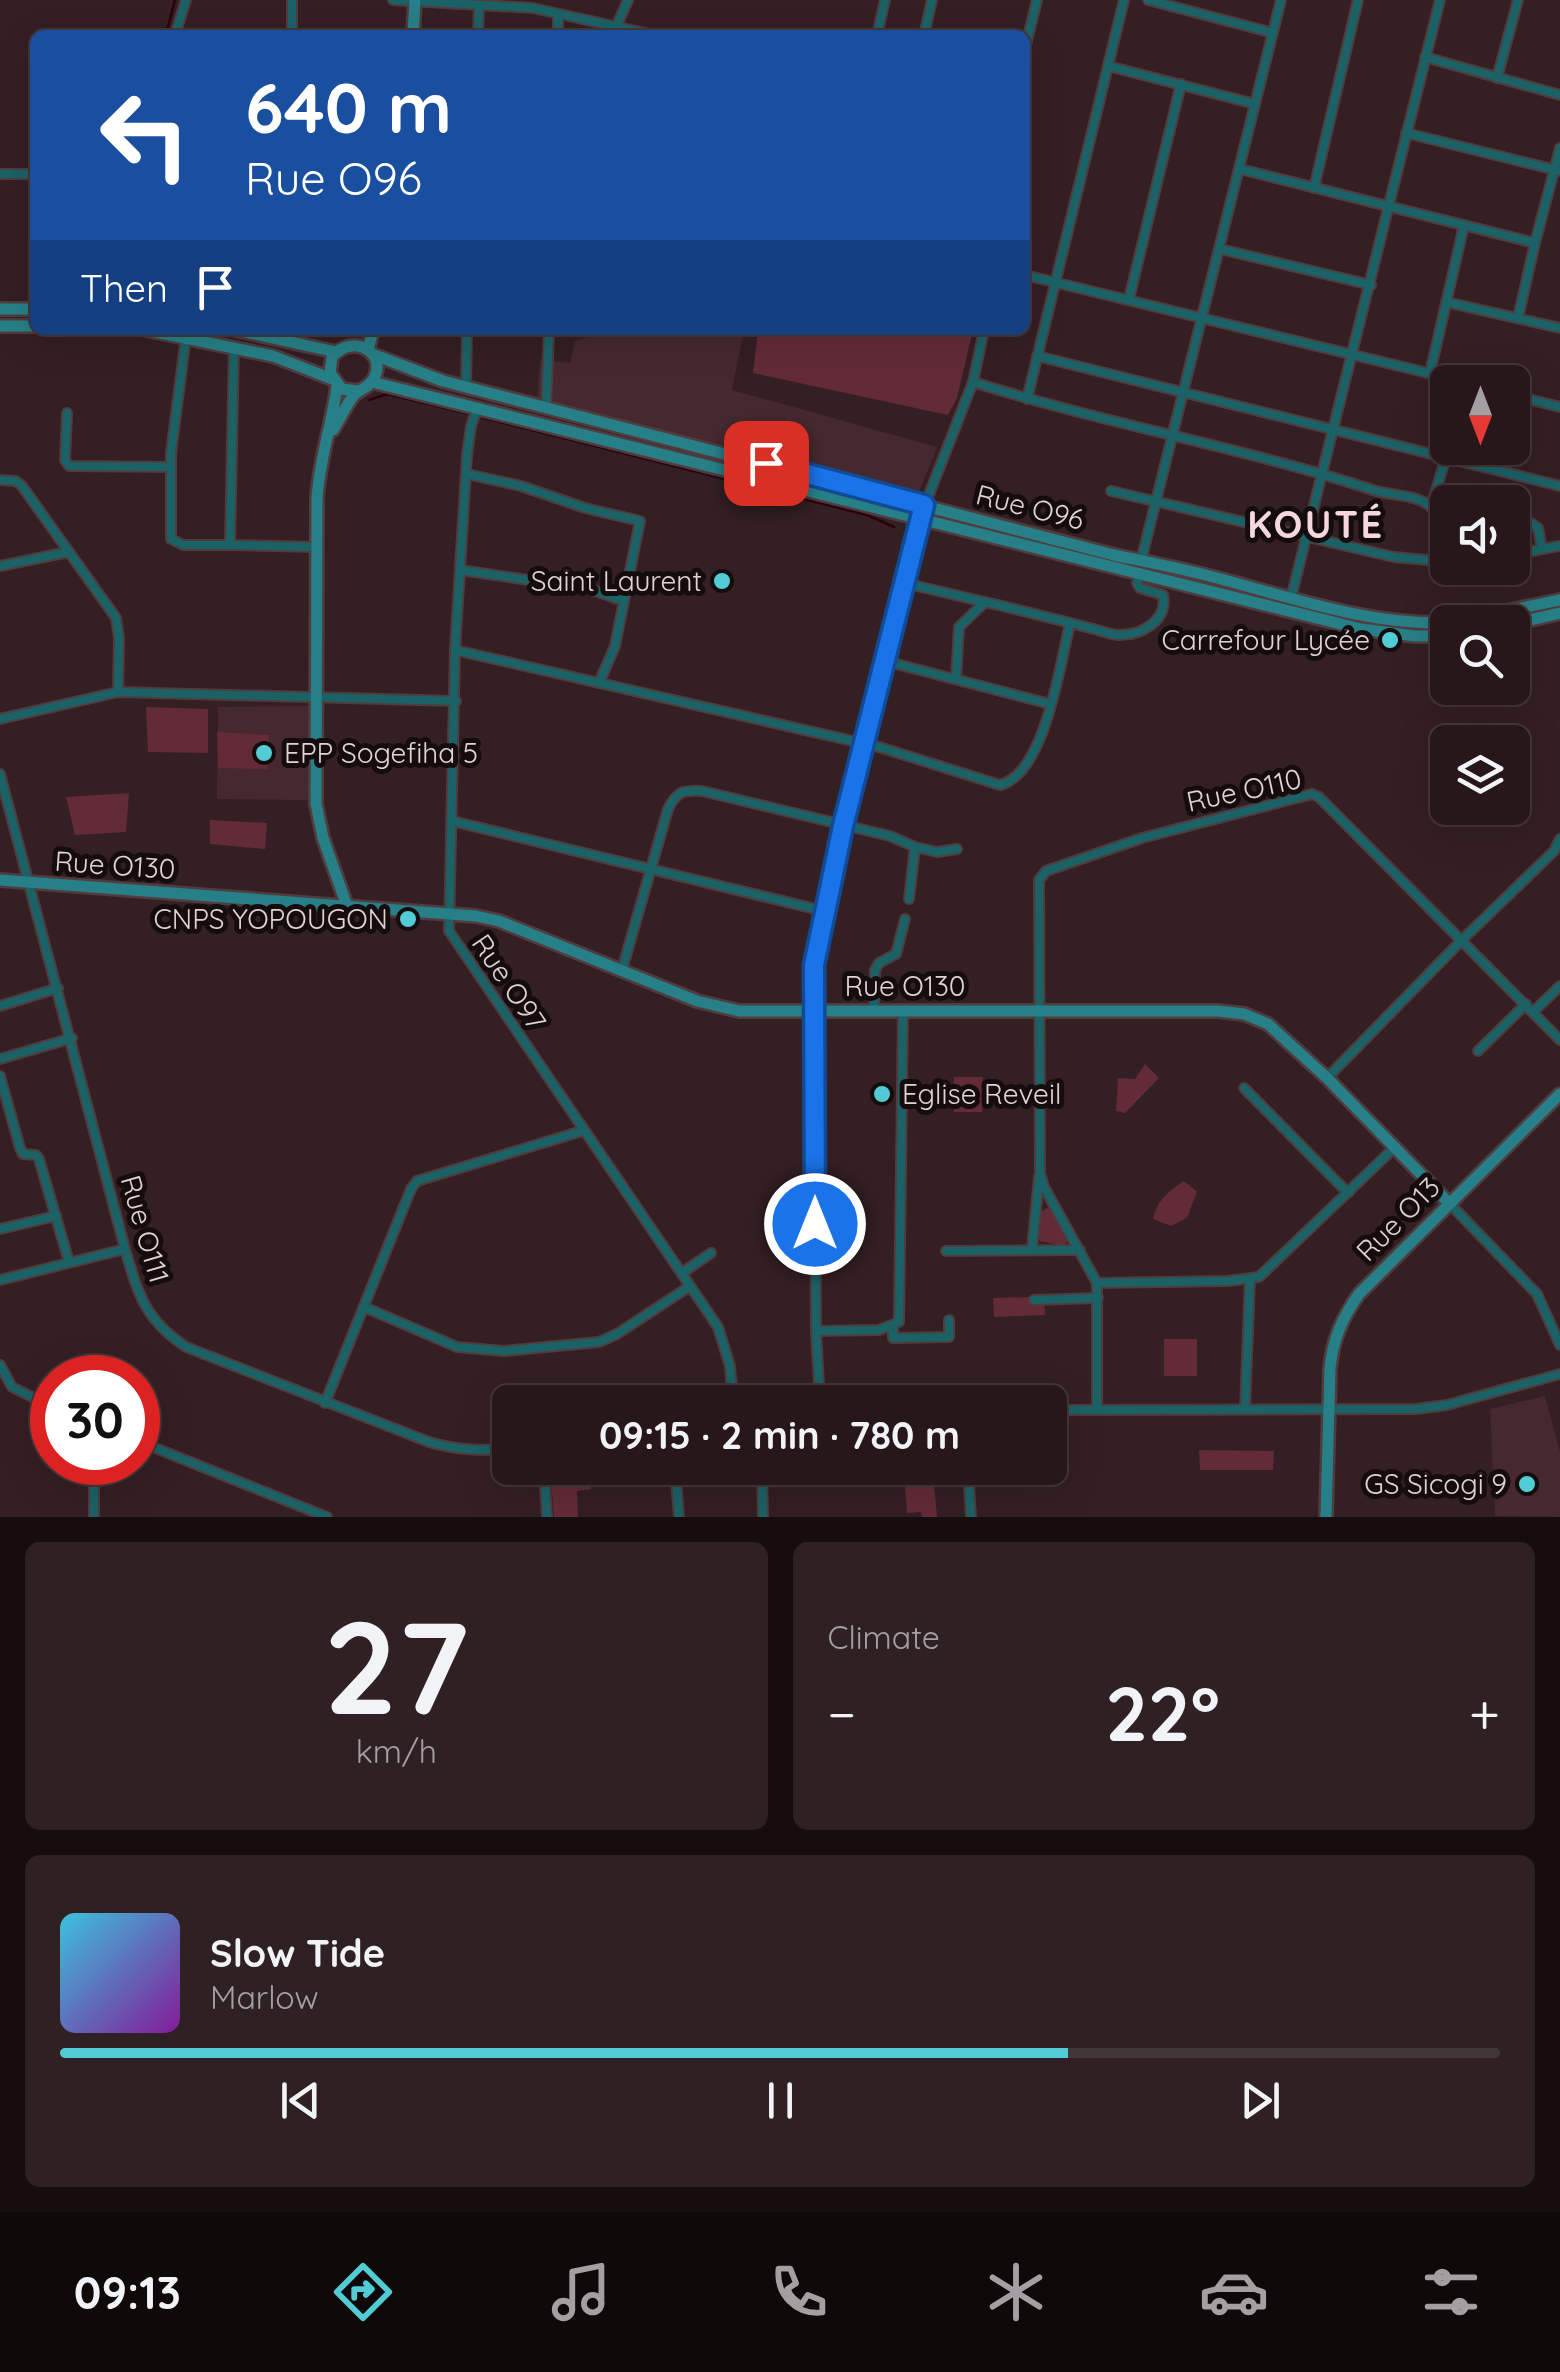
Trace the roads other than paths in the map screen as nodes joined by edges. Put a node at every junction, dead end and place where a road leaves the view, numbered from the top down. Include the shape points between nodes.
1 (186, 0) edge
2 (292, 0) edge
3 (393, 0) edge
4 (415, 0) edge
5 (628, 0) edge
6 (885, 0) edge
7 (932, 0) edge
8 (1037, 0) edge
9 (1124, 0) edge
10 (1148, 0) edge
11 (1282, 0) edge
12 (1358, 0) edge
13 (1440, 0) edge
14 (1518, 0) edge
15 (476, 3) edge
16 (558, 14) junction
17 (616, 27) junction
18 (177, 30) edge
19 (292, 30) edge
20 (413, 30) edge
21 (478, 30) edge
22 (558, 30) edge
23 (630, 30) edge
24 (878, 30) edge
25 (925, 30) edge
26 (1030, 30) edge
27 (1274, 33) junction
28 (1425, 57) junction
29 (1108, 66) junction
30 (1497, 78) junction
31 (1182, 84) junction
32 (1560, 95) edge
33 (1255, 104) junction
34 (1406, 133) junction
35 (1560, 148) edge
36 (1240, 169) junction
37 (1558, 170) edge
38 (0, 174) edge
39 (30, 174) edge
40 (1314, 188) junction
41 (1390, 206) junction
42 (1464, 225) junction
43 (1535, 243) junction
44 (1220, 249) junction
45 (1030, 275) edge
46 (1054, 282) junction
47 (1370, 285) junction
48 (1129, 299) junction
49 (1446, 302) junction
50 (0, 309) edge
51 (30, 309) edge
52 (1203, 318) junction
53 (1518, 318) junction
54 (0, 326) edge
55 (30, 326) edge
56 (1560, 328) edge
57 (179, 335) edge
58 (259, 335) edge
59 (358, 335) edge
60 (372, 335) edge
61 (467, 335) edge
62 (549, 335) edge
63 (983, 335) edge
64 (186, 336) junction
65 (352, 344) junction
66 (234, 346) junction
67 (336, 352) junction
68 (370, 352) junction
69 (1352, 355) junction
70 (1037, 356) junction
71 (1432, 365) edge
72 (1430, 373) edge
73 (334, 382) junction
74 (372, 382) junction
75 (973, 382) junction
76 (466, 387) junction
77 (356, 391) junction
78 (1185, 392) junction
79 (1026, 399) junction
80 (1530, 400) edge
81 (1560, 407) edge
82 (546, 408) junction
83 (478, 409) junction
84 (67, 413) dead end
85 (1333, 429) junction
86 (330, 434) junction
87 (1174, 434) junction
88 (1430, 454) edge
89 (1474, 465) edge
90 (170, 467) junction
91 (1322, 472) junction
92 (467, 474) junction
93 (0, 480) edge
94 (1560, 486) edge
95 (1110, 492) dead end
96 (1157, 502) junction
97 (924, 505) junction
98 (1430, 506) edge
99 (919, 520) junction
100 (1530, 523) edge
101 (1306, 536) junction
102 (230, 545) junction
103 (1560, 546) edge
104 (315, 547) junction
105 (1542, 549) junction
106 (68, 552) junction
107 (1530, 552) edge
108 (1430, 560) edge
109 (0, 566) edge
110 (1141, 567) junction
111 (460, 570) junction
112 (904, 583) junction
113 (1291, 598) junction
114 (1560, 600) edge
115 (624, 601) junction
116 (985, 602) junction
117 (1530, 606) edge
118 (1560, 613) edge
119 (1530, 620) edge
120 (1430, 623) edge
121 (1070, 624) junction
122 (1430, 636) edge
123 (456, 650) junction
124 (885, 661) junction
125 (956, 679) junction
126 (599, 682) junction
127 (118, 692) junction
128 (317, 695) junction
129 (456, 701) junction
130 (1050, 704) junction
131 (0, 719) edge
132 (864, 745) junction
133 (0, 774) edge
134 (452, 821) junction
135 (843, 826) junction
136 (1560, 839) edge
137 (915, 847) junction
138 (957, 849) dead end
139 (650, 869) junction
140 (0, 880) edge
141 (28, 884) junction
142 (909, 899) dead end
143 (347, 906) junction
144 (824, 911) junction
145 (449, 914) junction
146 (906, 919) dead end
147 (1460, 942) junction
148 (622, 970) junction
149 (1560, 986) edge
150 (58, 988) junction
151 (1, 1002) edge
152 (1529, 1008) junction
153 (814, 1011) junction
154 (874, 1011) junction
155 (903, 1011) junction
156 (1040, 1011) junction
157 (72, 1038) junction
158 (1560, 1040) edge
159 (1478, 1051) dead end
160 (0, 1059) edge
161 (0, 1076) edge
162 (1327, 1078) junction
163 (1244, 1088) dead end
164 (1560, 1094) edge
165 (582, 1131) junction
166 (1393, 1149) junction
167 (1040, 1173) junction
168 (1348, 1193) junction
169 (1448, 1203) junction
170 (56, 1216) junction
171 (0, 1230) edge
172 (126, 1249) junction
173 (1032, 1250) junction
174 (1080, 1250) junction
175 (946, 1251) dead end
176 (711, 1253) dead end
177 (69, 1262) junction
178 (682, 1273) junction
179 (1250, 1279) junction
180 (0, 1282) edge
181 (1097, 1283) junction
182 (690, 1286) junction
183 (1098, 1298) junction
184 (1034, 1300) dead end
185 (364, 1307) junction
186 (949, 1320) dead end
187 (892, 1327) junction
188 (816, 1332) junction
189 (1560, 1345) edge
190 (0, 1365) edge
191 (1560, 1374) edge
192 (731, 1385) edge
193 (819, 1385) edge
194 (30, 1396) edge
195 (324, 1403) junction
196 (1098, 1409) junction
197 (1245, 1409) junction
198 (1329, 1409) junction
199 (1067, 1410) edge
200 (160, 1449) edge
201 (492, 1449) edge
202 (94, 1485) edge
203 (545, 1485) edge
204 (677, 1485) edge
205 (762, 1485) edge
206 (969, 1485) edge
207 (94, 1517) edge
208 (327, 1517) edge
209 (547, 1517) edge
210 (679, 1517) edge
211 (763, 1517) edge
212 (970, 1517) edge
213 (1326, 1517) edge

1 - 18 street
2 - 19 street
3 - 4 street
4 - 15 street
4 - 20 main road
5 - 17 street
6 - 24 street
7 - 25 street
8 - 26 street
9 - 29 street
10 - 27 street
11 - 27 street
12 - 40 street
13 - 28 street
14 - 30 street
15 - 16 street
15 - 21 street
16 - 17 street
16 - 22 street
17 - 23 street
27 - 33 street
28 - 30 street
28 - 34 street
29 - 31 street
29 - 46 street
30 - 32 street
31 - 33 street
31 - 48 street
33 - 36 street
34 - 37 street
34 - 41 street
35 - 37 street
36 - 40 street
36 - 44 street
37 - 43 street
38 - 39 street
40 - 41 street
41 - 42 street
41 - 47 street
42 - 43 street
42 - 49 street
43 - 53 street
44 - 47 street
44 - 52 street
45 - 46 street
46 - 48 street
46 - 70 street
47 - 69 street
48 - 52 street
49 - 53 street
49 - 71 street
50 - 51 main road
52 - 69 street
52 - 78 street
53 - 56 street
54 - 55 main road
57 - 64 main road
58 - 67 main road
59 - 65 main road
60 - 68 main road
61 - 76 street
62 - 82 street
63 - 75 street
64 - 66 main road
64 - 90 street
65 - 67 main road
65 - 68 main road
66 - 73 main road
66 - 102 street
67 - 73 main road via 330,362
68 - 74 main road
68 - 76 main road, Rue O96
69 - 72 street
69 - 85 street
70 - 78 street
70 - 79 street
73 - 77 main road
73 - 86 main road
74 - 77 main road
74 - 83 main road, Rue O96
75 - 79 street
75 - 97 street
76 - 82 main road, Rue O96
77 - 86 main road
78 - 85 street
78 - 87 street
79 - 87 street
80 - 81 street
82 - 97 main road, Rue O96
83 - 92 street, Rue O97
83 - 99 main road, Rue O96
84 - 90 street via 69,466
85 - 88 street
85 - 91 street
86 - 104 main road via 318,475
87 - 91 street
87 - 96 street
89 - 94 street
90 - 102 street via 172,539
91 - 98 street
91 - 101 street
92 - 111 street, Rue O97
92 - 115 street via 640,521
93 - 106 street via 20,483
95 - 96 street
96 - 101 street
96 - 110 street
97 - 99 street
97 - 110 main road, Rue O96
99 - 110 main road, Rue O96
99 - 112 street
100 - 105 street via 1538,528
101 - 108 street
101 - 113 street
102 - 104 street
103 - 105 street
104 - 128 main road
105 - 107 street
106 - 109 street
106 - 127 street via 116,618
110 - 113 main road, Rue O96
110 - 121 street via 1140,588 1165,598 1156,623 1132,634
110 - 122 main road, Rue O96 via 1361,629
111 - 115 street via 590,589
111 - 123 street, Rue O97
112 - 116 street
112 - 124 street
113 - 120 main road, Rue O96 via 1394,622
114 - 117 main road, Rue O96
115 - 126 street
116 - 121 street
116 - 125 street via 959,627
118 - 119 main road
121 - 130 street
123 - 126 street
123 - 129 street, Rue O97
124 - 125 street
124 - 132 street
125 - 130 street
126 - 132 street
127 - 128 street
127 - 131 street
128 - 129 street
128 - 143 main road via 319,823
129 - 134 street, Rue O97
130 - 132 street via 1030,760 1005,784
132 - 135 street
133 - 141 street, Rue O111
134 - 139 street
134 - 145 street, Rue O97
135 - 137 street
135 - 139 street via 684,790 668,809
135 - 144 street
136 - 147 street
137 - 138 street
137 - 142 street
139 - 144 street
139 - 148 street
140 - 141 main road, Rue O130
141 - 143 main road, Rue O130
141 - 150 street, Rue O111
143 - 145 main road, Rue O130
144 - 153 street
145 - 148 main road, Rue O130 via 499,921
145 - 165 street, Rue O97 via 452,936
146 - 154 street via 896,954 875,970
147 - 152 street, Rue O110
147 - 156 street, Rue O110 via 1319,796 1306,793 1046,871 1039,880
147 - 162 street
148 - 153 main road, Rue O130 via 717,1007
149 - 152 street
150 - 151 street
150 - 157 street, Rue O111
152 - 158 street, Rue O110
152 - 159 street
153 - 154 main road, Rue O130
153 - 188 street
154 - 155 main road, Rue O130
155 - 156 main road, Rue O130
155 - 187 street via 902,1310
156 - 162 main road, Rue O130 via 1244,1014 1268,1024
156 - 167 street
157 - 160 street
157 - 172 street, Rue O111
161 - 170 street via 20,1148 39,1159
162 - 166 main road, Rue O130
163 - 168 street
164 - 169 main road, Rue O13
165 - 178 street, Rue O97
165 - 185 street via 417,1180
166 - 168 street
166 - 169 main road, Rue O130
167 - 173 street
167 - 174 street
168 - 179 street via 1267,1272
169 - 189 street, Rue O130 via 1537,1294
169 - 198 main road, Rue O13 via 1345,1314 1332,1349
170 - 171 street
170 - 177 street
172 - 177 street
172 - 195 street, Rue O111 via 138,1292 166,1334
173 - 174 street
173 - 175 street
174 - 181 street
176 - 178 street
177 - 180 street
178 - 182 street, Rue O97
179 - 181 street
179 - 197 street
181 - 183 street
182 - 185 street via 599,1342 504,1352 458,1348
182 - 192 street, Rue O97 via 726,1345
183 - 184 street
183 - 196 street
185 - 195 street
186 - 187 street via 949,1337 893,1338
187 - 188 street
188 - 193 street
190 - 194 street via 12,1387
191 - 198 street via 1426,1408
195 - 201 street, Rue O111 via 452,1449
196 - 197 street
196 - 199 street
197 - 198 street
198 - 213 main road, Rue O13
200 - 208 street
202 - 207 street
203 - 209 street
204 - 210 street
205 - 211 street
206 - 212 street

